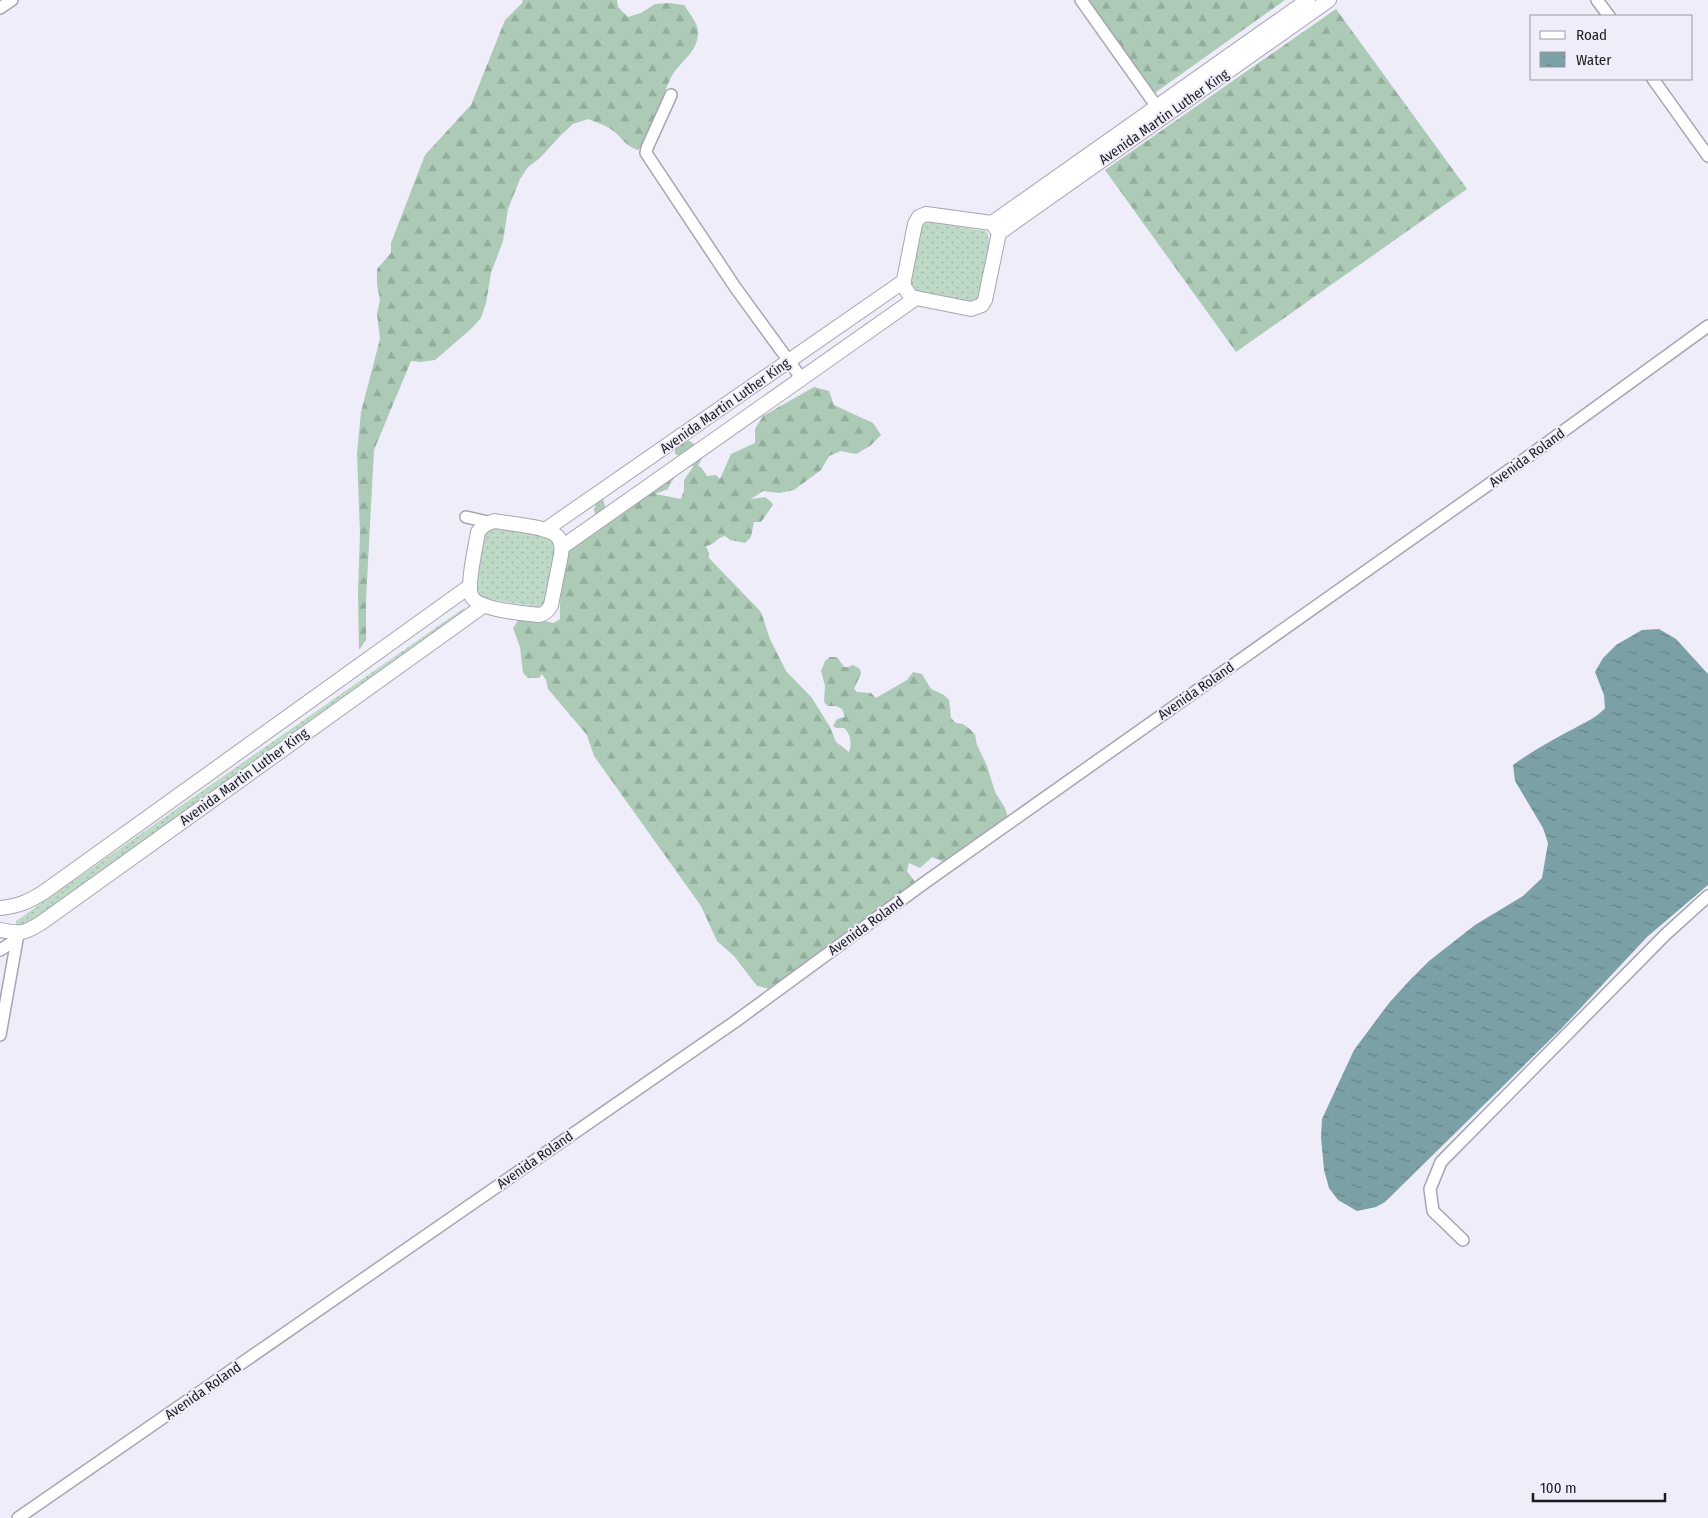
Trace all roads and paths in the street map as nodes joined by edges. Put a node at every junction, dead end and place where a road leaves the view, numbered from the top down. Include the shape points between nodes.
1 (12, 0) edge
2 (1081, 0) edge
3 (1308, 0) edge
4 (1329, 0) edge
5 (1598, 0) edge
6 (0, 8) edge
7 (1608, 15) edge
8 (1654, 80) edge
9 (672, 95) dead end
10 (1157, 106) junction
11 (1708, 156) edge
12 (995, 228) junction
13 (904, 281) junction
14 (916, 298) junction
15 (1708, 326) edge
16 (788, 361) junction
17 (802, 379) junction
18 (666, 447) junction
19 (679, 465) junction
20 (466, 517) dead end
21 (488, 522) junction
22 (546, 530) junction
23 (562, 547) junction
24 (470, 586) junction
25 (483, 606) junction
26 (1708, 896) edge
27 (17, 906) junction
28 (0, 908) edge
29 (10, 934) edge
30 (0, 950) edge
31 (0, 1035) edge
32 (1462, 1240) dead end
33 (18, 1518) edge

1 - 6 street
2 - 10 street
3 - 10 main road, Avenida Martin Luther King
4 - 12 main road, Avenida Martin Luther King
5 - 7 street
8 - 11 street
9 - 16 street via 646,153
10 - 12 main road, Avenida Martin Luther King
12 - 13 main road via 926,214 919,217
12 - 14 main road via 982,305 971,309
13 - 14 main road via 906,292
13 - 16 main road, Avenida Martin Luther King
14 - 17 main road, Avenida Martin Luther King
15 - 33 street, Avenida Roland via 935,875 736,1021
16 - 17 street
16 - 18 main road, Avenida Martin Luther King
17 - 19 main road, Avenida Martin Luther King
18 - 19 main road
18 - 22 main road, Avenida Martin Luther King
19 - 23 main road, Avenida Martin Luther King
20 - 21 street
21 - 22 main road
21 - 24 main road via 478,532
22 - 23 main road via 558,537
23 - 25 main road via 547,612 538,615
24 - 25 main road via 471,596
24 - 27 main road, Avenida Martin Luther King via 44,892
25 - 29 main road, Avenida Martin Luther King via 41,923 29,930
26 - 32 street via 1665,935 1441,1162 1430,1189 1433,1211
27 - 28 main road, Avenida Martin Luther King
27 - 29 main road via 6,919
29 - 30 street
29 - 31 street

